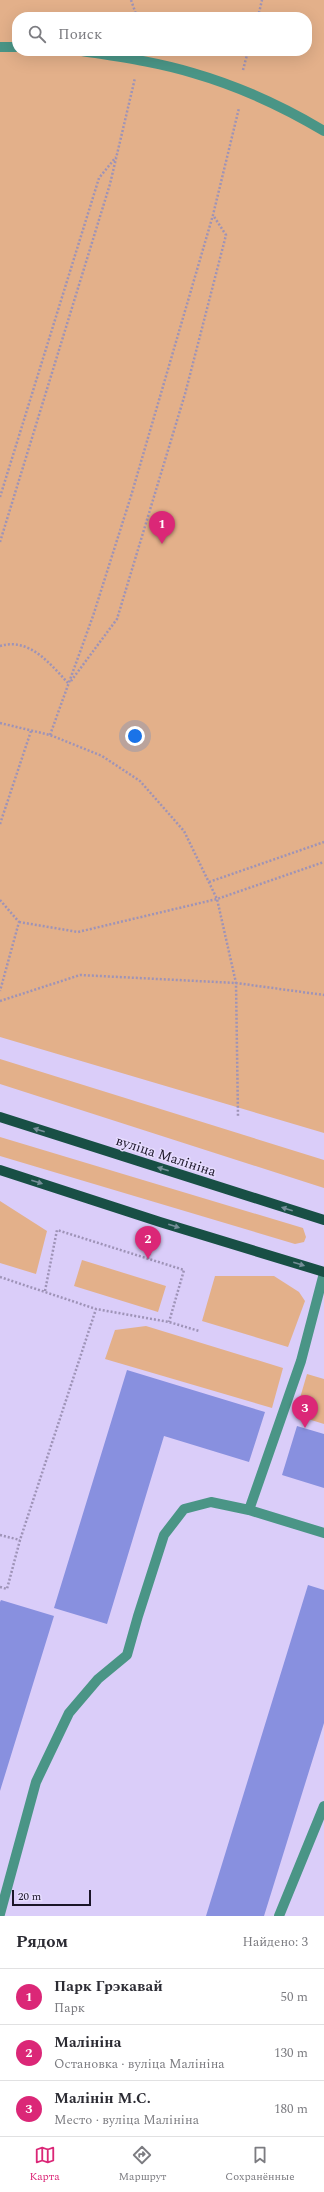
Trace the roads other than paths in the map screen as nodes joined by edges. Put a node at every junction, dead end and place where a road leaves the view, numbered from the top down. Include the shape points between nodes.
1 (0, 47) edge
2 (12, 47) edge
3 (114, 56) edge
4 (324, 131) edge
5 (0, 1117) edge
6 (0, 1170) edge
7 (324, 1220) edge
8 (324, 1272) edge
9 (249, 1510) junction
10 (324, 1533) edge
11 (324, 1806) edge
12 (0, 1914) edge
13 (279, 1916) edge

1 - 2 street
3 - 4 street via 193,72 238,89
7 -> 5 main road, вуліца Малініна
6 -> 8 main road
8 - 9 street via 301,1360
9 - 10 street
9 - 12 street via 212,1502 184,1508 164,1535 127,1655 98,1679 69,1713 36,1782
11 - 13 street

